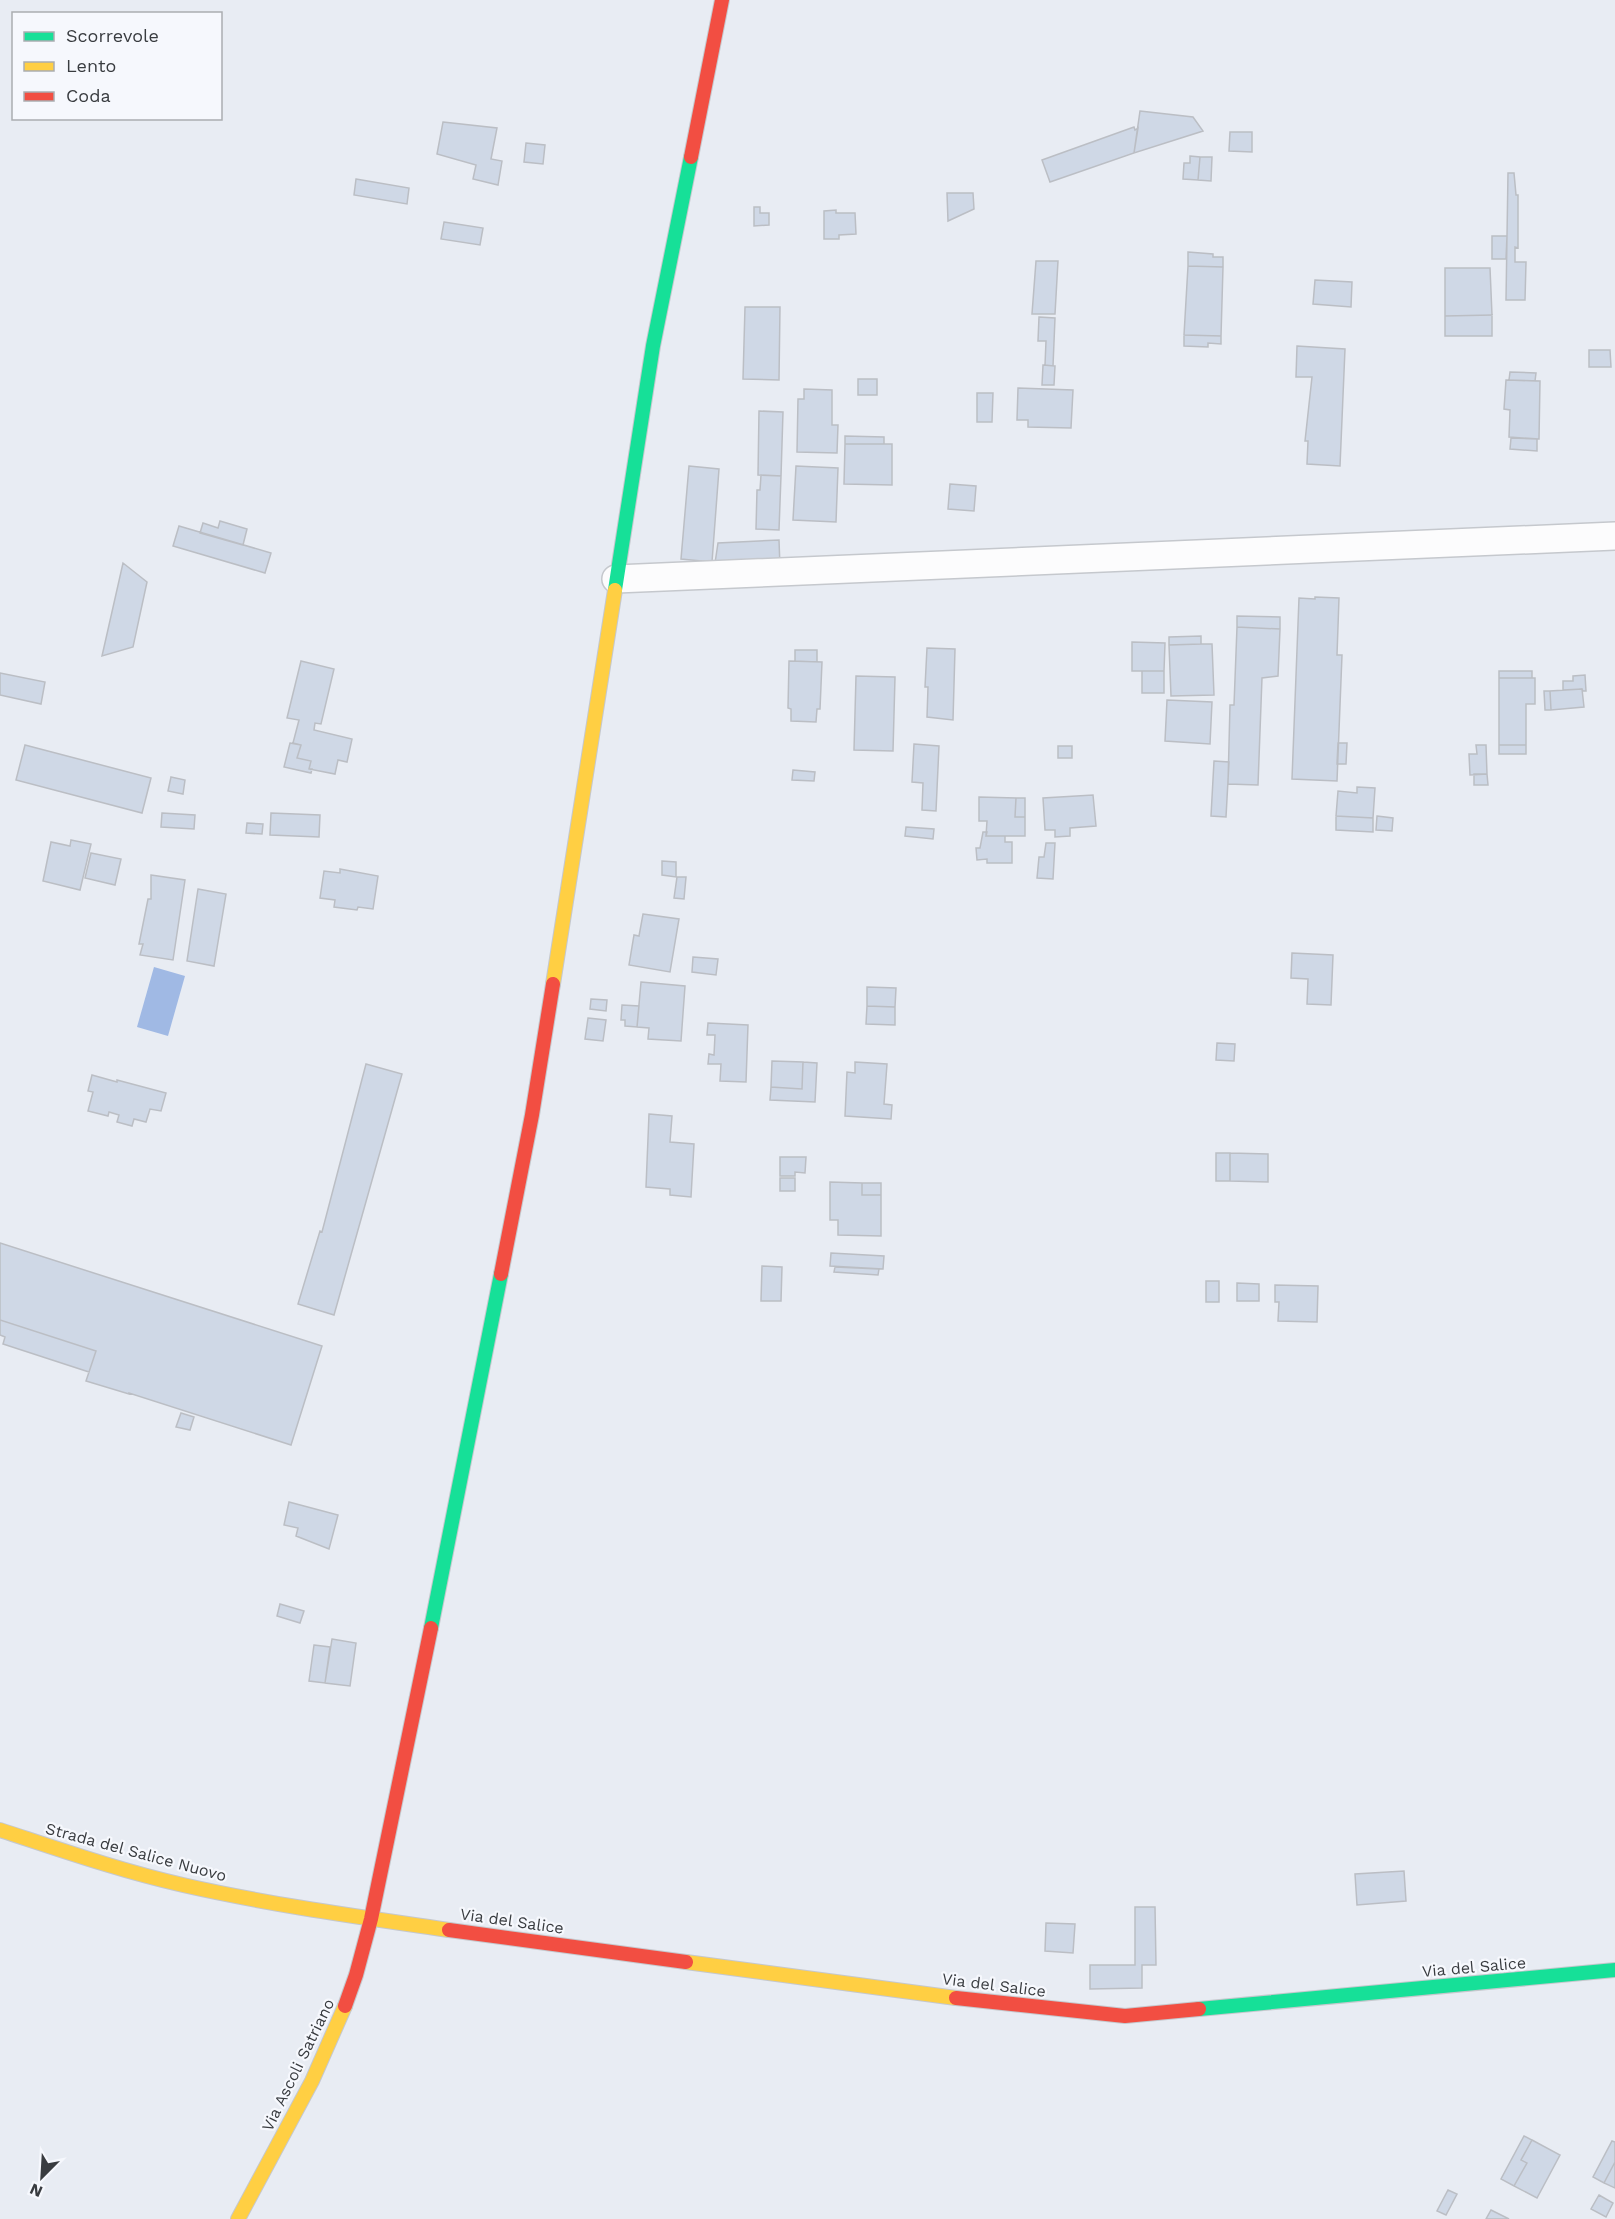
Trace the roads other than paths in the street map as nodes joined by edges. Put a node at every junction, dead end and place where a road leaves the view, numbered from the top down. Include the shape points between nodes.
1 (722, 0) edge
2 (1615, 536) edge
3 (616, 579) junction
4 (0, 1830) edge
5 (371, 1919) junction
6 (1615, 1970) edge
7 (238, 2219) edge

1 - 3 main road, Via Ascoli Satriano via 653,346
2 - 3 street
3 - 5 main road, Via Ascoli Satriano via 532,1115
4 - 5 main road, Strada del Salice Nuovo via 183,1885
5 - 6 main road, Via del Salice via 986,2002 1125,2016
5 - 7 main road, Via Ascoli Satriano via 339,2021 312,2081

